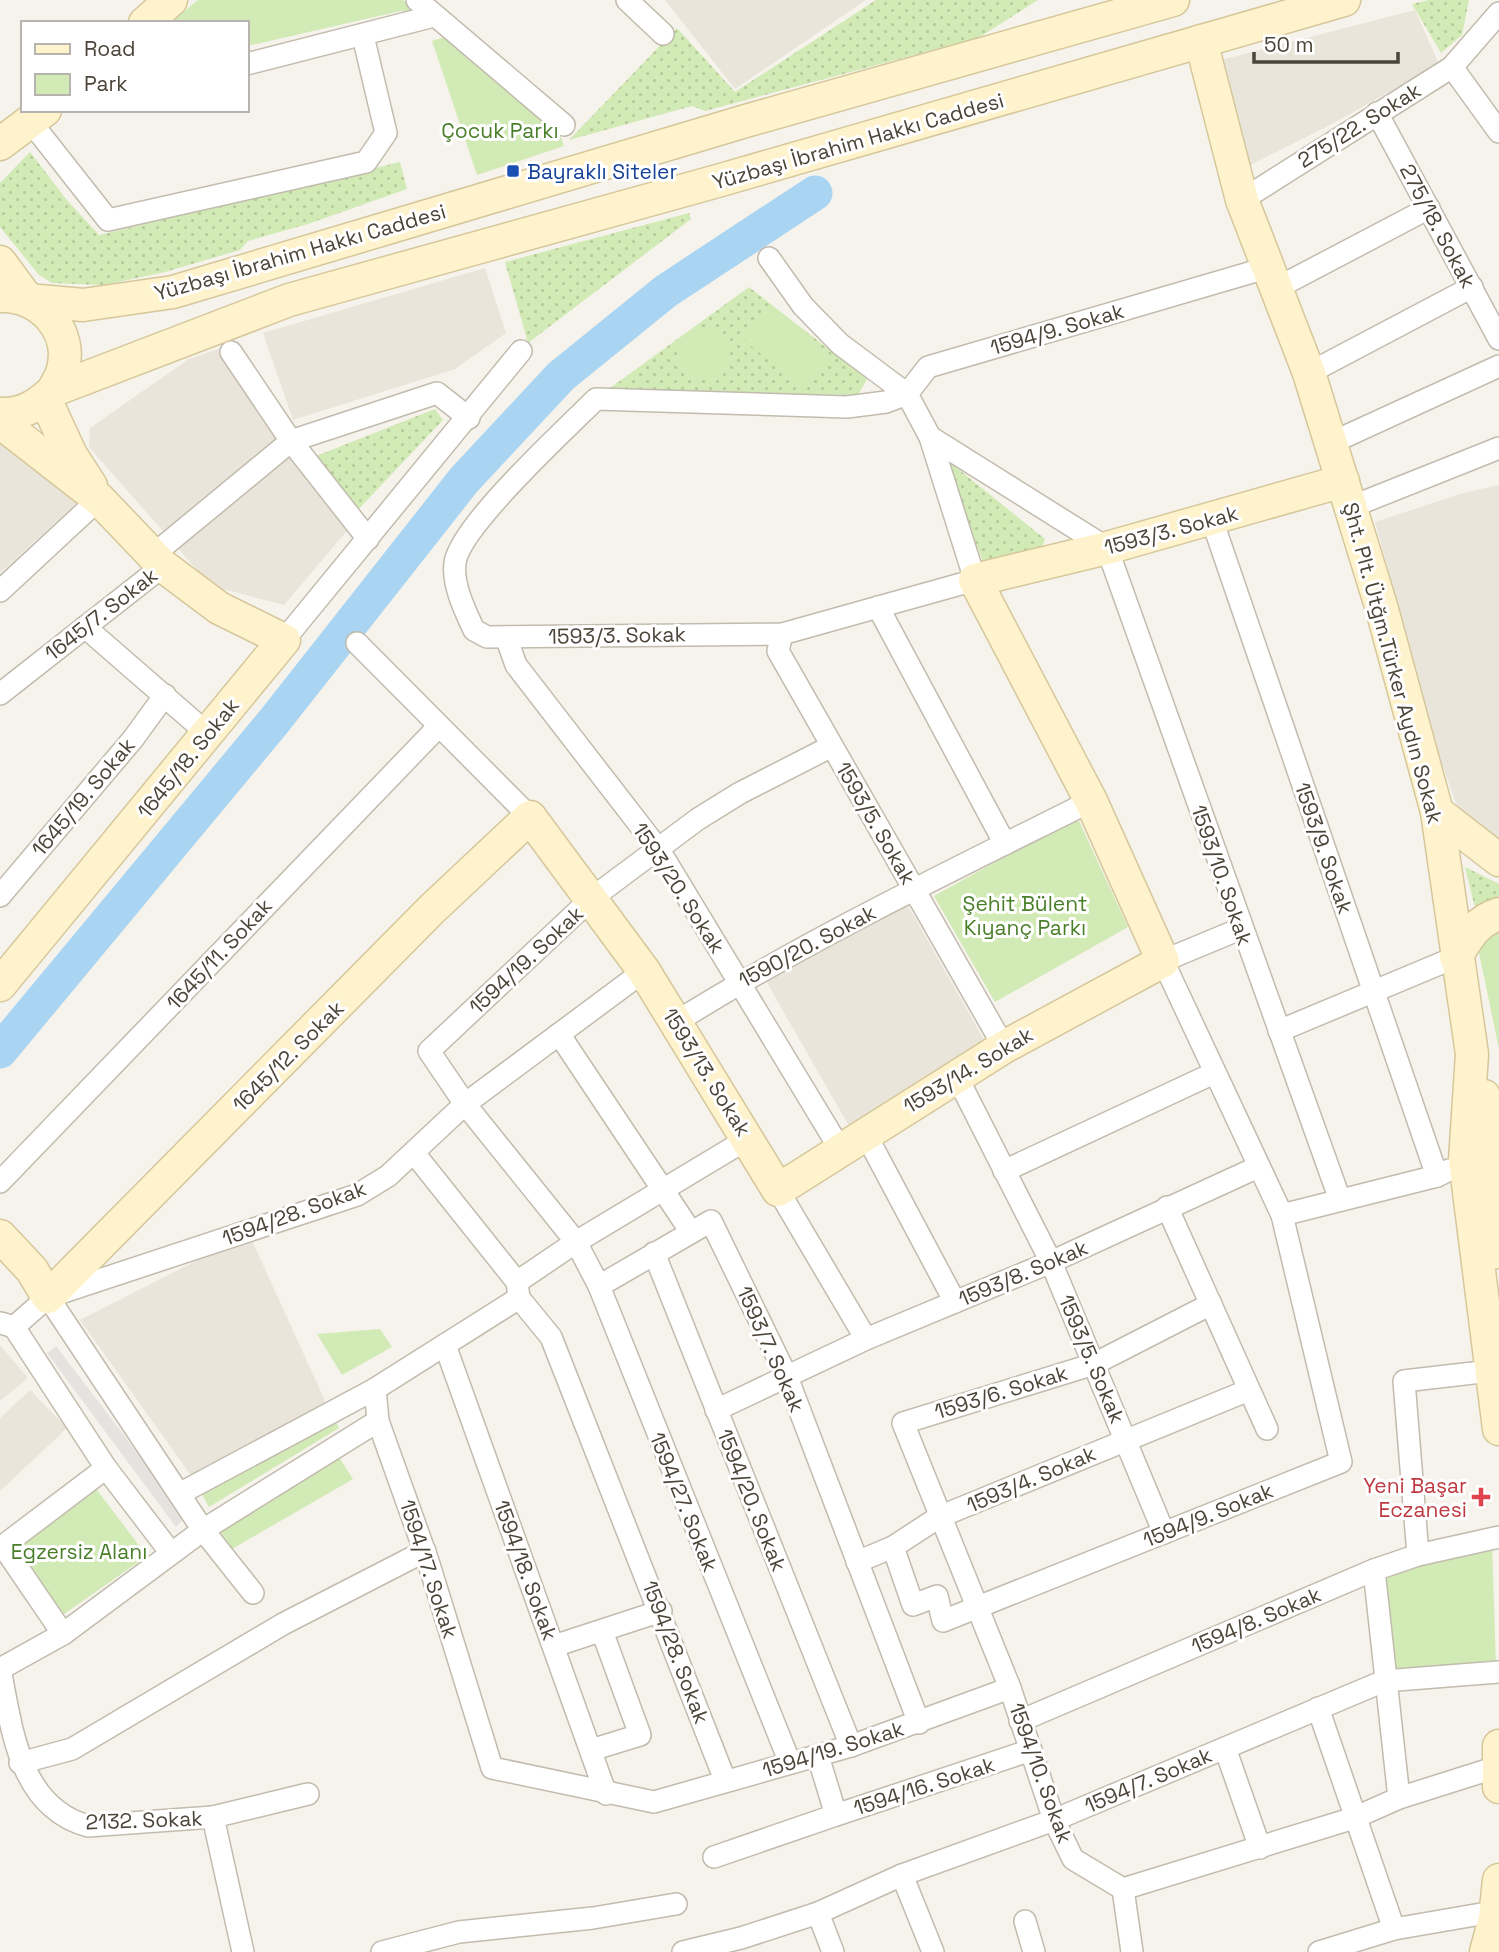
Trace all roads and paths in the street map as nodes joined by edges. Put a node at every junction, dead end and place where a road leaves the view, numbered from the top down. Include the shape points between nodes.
1 (171, 0) edge
2 (417, 0) edge
3 (627, 0) edge
4 (1173, 0) edge
5 (1344, 0) edge
6 (1499, 13) edge
7 (434, 16) junction
8 (147, 21) edge
9 (663, 34) dead end
10 (363, 36) junction
11 (1201, 41) junction
12 (248, 64) edge
13 (1452, 67) junction
14 (1377, 113) junction
15 (38, 116) edge
16 (564, 125) dead end
17 (1499, 132) edge
18 (0, 144) edge
19 (1242, 200) junction
20 (1429, 208) junction
21 (769, 258) dead end
22 (0, 262) edge
23 (1270, 279) junction
24 (1472, 287) junction
25 (14, 298) edge
26 (1499, 339) edge
27 (521, 351) dead end
28 (231, 352) dead end
29 (1499, 366) edge
30 (1309, 373) junction
31 (54, 390) junction
32 (907, 394) junction
33 (0, 414) edge
34 (469, 418) junction
35 (0, 422) edge
36 (930, 438) junction
37 (291, 441) junction
38 (1331, 443) junction
39 (1499, 448) edge
40 (1347, 494) junction
41 (99, 499) junction
42 (1212, 520) junction
43 (368, 539) junction
44 (1107, 548) junction
45 (158, 560) junction
46 (975, 580) junction
47 (0, 591) edge
48 (878, 607) junction
49 (85, 628) junction
50 (782, 634) junction
51 (506, 637) junction
52 (284, 640) junction
53 (357, 643) dead end
54 (0, 694) edge
55 (165, 695) junction
56 (439, 726) junction
57 (208, 734) junction
58 (832, 746) junction
59 (1091, 801) junction
60 (1437, 812) junction
61 (530, 817) junction
62 (1006, 844) junction
63 (659, 850) junction
64 (1499, 860) edge
65 (913, 889) junction
66 (0, 896) edge
67 (593, 898) junction
68 (1499, 914) edge
69 (1240, 929) junction
70 (1456, 957) junction
71 (1163, 961) junction
72 (644, 971) junction
73 (740, 982) junction
74 (0, 985) edge
75 (1372, 991) junction
76 (676, 1022) junction
77 (1279, 1031) junction
78 (559, 1034) junction
79 (1004, 1046) junction
80 (1472, 1054) junction
81 (1214, 1073) junction
82 (956, 1075) junction
83 (1491, 1086) edge
84 (465, 1104) junction
85 (749, 1138) junction
86 (852, 1141) junction
87 (414, 1153) junction
88 (1465, 1160) junction
89 (1258, 1167) junction
90 (1004, 1171) junction
91 (1437, 1176) junction
92 (0, 1182) edge
93 (664, 1190) junction
94 (778, 1190) junction
95 (1340, 1200) junction
96 (1167, 1207) junction
97 (1282, 1214) junction
98 (691, 1232) junction
99 (0, 1236) edge
100 (576, 1242) junction
101 (654, 1253) junction
102 (1051, 1262) junction
103 (599, 1286) junction
104 (518, 1290) junction
105 (1479, 1293) junction
106 (48, 1297) junction
107 (955, 1302) junction
108 (1211, 1304) junction
109 (7, 1325) edge
110 (866, 1339) junction
111 (445, 1345) junction
112 (1094, 1364) junction
113 (1490, 1371) junction
114 (787, 1377) junction
115 (375, 1389) junction
116 (1249, 1390) junction
117 (716, 1410) junction
118 (378, 1421) junction
119 (903, 1423) joint
120 (1267, 1429) dead end
121 (1499, 1429) edge
122 (1126, 1440) junction
123 (106, 1468) junction
124 (179, 1494) junction
125 (939, 1517) junction
126 (203, 1530) junction
127 (1164, 1533) junction
128 (1499, 1536) edge
129 (893, 1547) junction
130 (425, 1551) junction
131 (171, 1553) junction
132 (1418, 1555) junction
133 (857, 1562) junction
134 (1374, 1570) junction
135 (253, 1593) dead end
136 (978, 1607) junction
137 (661, 1611) junction
138 (602, 1631) junction
139 (63, 1634) junction
140 (554, 1646) junction
141 (0, 1669) edge
142 (1499, 1672) edge
143 (1384, 1681) junction
144 (1010, 1688) junction
145 (1318, 1708) junction
146 (1020, 1721) junction
147 (919, 1723) junction
148 (851, 1746) junction
149 (1225, 1748) junction
150 (591, 1750) junction
151 (1031, 1750) junction
152 (818, 1756) junction
153 (20, 1763) junction
154 (790, 1763) junction
155 (1498, 1767) edge
156 (725, 1780) junction
157 (308, 1794) dead end
158 (607, 1794) junction
159 (1399, 1798) junction
160 (654, 1802) joint
161 (836, 1815) junction
162 (213, 1817) junction
163 (1354, 1818) junction
164 (1054, 1820) junction
165 (1261, 1848) junction
166 (714, 1857) dead end
167 (902, 1875) junction
168 (1499, 1880) edge
169 (1123, 1889) junction
170 (677, 1903) dead end
171 (818, 1913) junction
172 (1497, 1917) edge
173 (1025, 1921) dead end
174 (1394, 1929) junction
175 (462, 1942) edge
176 (743, 1945) edge
177 (243, 1952) edge
178 (382, 1952) edge
179 (683, 1952) edge
180 (833, 1952) edge
181 (933, 1952) edge
182 (1034, 1952) edge
183 (1132, 1952) edge
184 (1319, 1952) edge
185 (1486, 1952) edge

1 - 8 main road
2 - 7 street
3 - 9 street
4 - 25 main road, Yüzbaşı İbrahim Hakkı Caddesi via 749,120 173,292 83,305
5 - 11 main road, Yüzbaşı İbrahim Hakkı Caddesi
6 - 13 street, 275/22. Sokak
7 - 10 street
7 - 16 street
10 - 12 street
10 - 15 street via 386,134 366,162 108,220
11 - 19 main road, Şht. Plt. Ütğm.Türker Aydın Sokak
11 - 31 main road, Yüzbaşı İbrahim Hakkı Caddesi via 289,300
13 - 14 street, 275/22. Sokak
13 - 17 street
14 - 19 street, 275/22. Sokak
14 - 20 street, 275/18. Sokak
15 - 18 main road
19 - 23 main road, Şht. Plt. Ütğm.Türker Aydın Sokak
20 - 23 street, 1594/9. Sokak
20 - 24 street, 275/18. Sokak
21 - 32 street via 803,306 840,344
22 - 25 main road
23 - 30 main road, Şht. Plt. Ütğm.Türker Aydın Sokak
23 - 32 street, 1594/9. Sokak via 928,367
24 - 26 street, 275/18. Sokak
24 - 30 street
25 - 31 main road via 49,315 62,338 63,365
27 - 34 street
28 - 37 street
29 - 38 street
30 - 38 main road, Şht. Plt. Ütğm.Türker Aydın Sokak
31 - 33 main road, Yüzbaşı İbrahim Hakkı Caddesi via 23,412
31 - 41 main road via 47,403 51,416
32 - 36 street
32 - 51 street, 1593/3. Sokak via 847,407 596,399 496,500 455,561 456,581 474,630 487,637
34 - 37 street via 437,393
34 - 43 street
35 - 41 main road, 1645/7. Sokak
36 - 44 street
36 - 46 street
37 - 43 street
37 - 45 street
38 - 40 main road, Şht. Plt. Ütğm.Türker Aydın Sokak
39 - 40 street
40 - 42 main road, 1593/3. Sokak
40 - 60 main road, Şht. Plt. Ütğm.Türker Aydın Sokak
41 - 45 main road, 1645/7. Sokak
41 - 47 street
42 - 44 main road, 1593/3. Sokak
42 - 75 street, 1593/9. Sokak
43 - 52 street
44 - 46 main road, 1593/3. Sokak
44 - 69 street, 1593/10. Sokak
45 - 49 street, 1645/7. Sokak
45 - 52 main road via 219,608
46 - 48 street, 1593/3. Sokak
46 - 59 main road
48 - 50 street, 1593/3. Sokak
48 - 62 street
49 - 54 street, 1645/7. Sokak
49 - 55 street
50 - 51 street, 1593/3. Sokak
50 - 58 street, 1593/5. Sokak via 778,651
51 - 63 street, 1593/20. Sokak via 516,665
52 - 57 main road, 1645/18. Sokak
53 - 56 street
55 - 57 street
55 - 66 street, 1645/19. Sokak
56 - 61 street
56 - 92 street, 1645/11. Sokak
57 - 74 main road, 1645/18. Sokak
58 - 63 street, 1594/19. Sokak via 740,793
58 - 65 street, 1593/5. Sokak
59 - 62 street, 1590/20. Sokak
59 - 71 main road
60 - 64 main road
60 - 70 main road, Şht. Plt. Ütğm.Türker Aydın Sokak
61 - 67 main road, 1593/13. Sokak
61 - 106 main road, 1645/12. Sokak via 432,909
62 - 65 street, 1590/20. Sokak
63 - 67 street, 1594/19. Sokak
63 - 73 street, 1593/20. Sokak
65 - 73 street, 1590/20. Sokak
65 - 79 street, 1593/5. Sokak
67 - 72 main road, 1593/13. Sokak
67 - 84 street, 1594/19. Sokak via 429,1051
68 - 70 main road via 1475,927
69 - 71 street
69 - 77 street, 1593/10. Sokak
70 - 75 street
70 - 80 main road, Şht. Plt. Ütğm.Türker Aydın Sokak
71 - 79 main road, 1593/14. Sokak
71 - 81 street
72 - 76 main road, 1593/13. Sokak
72 - 78 street
73 - 76 street, 1590/20. Sokak
73 - 86 street, 1593/20. Sokak
75 - 77 street
75 - 91 street, 1593/9. Sokak
76 - 85 main road, 1593/13. Sokak
77 - 95 street, 1593/10. Sokak
78 - 84 street
78 - 93 street
79 - 82 main road, 1593/14. Sokak
80 - 83 main road
80 - 88 main road, Şht. Plt. Ütğm.Türker Aydın Sokak
81 - 89 street
81 - 90 street
82 - 86 main road, 1593/14. Sokak
82 - 90 street, 1593/5. Sokak
83 - 105 main road via 1493,1252
84 - 87 street
84 - 100 street, 1594/19. Sokak
85 - 93 street
85 - 94 main road, 1593/13. Sokak
86 - 94 main road, 1593/14. Sokak
86 - 107 street, 1593/20. Sokak
87 - 104 street, 1594/28. Sokak
87 - 106 street, 1594/28. Sokak via 357,1195
88 - 91 street
88 - 105 main road, Şht. Plt. Ütğm.Türker Aydın Sokak
89 - 96 street, 1593/8. Sokak
89 - 97 street
90 - 102 street, 1593/5. Sokak
91 - 95 street
93 - 98 street
93 - 100 street
94 - 110 street, 1593/13. Sokak
95 - 97 street
96 - 102 street, 1593/8. Sokak
96 - 108 street
97 - 127 street, 1594/9. Sokak via 1341,1462
98 - 101 street
98 - 114 street, 1593/7. Sokak via 711,1221
99 - 106 main road via 32,1270
100 - 103 street, 1594/27. Sokak
100 - 104 street
101 - 103 street
101 - 117 street, 1594/20. Sokak
102 - 107 street, 1593/8. Sokak
102 - 112 street, 1593/5. Sokak
103 - 154 street, 1594/27. Sokak
104 - 111 street
104 - 137 street, 1594/28. Sokak via 551,1336
105 - 113 main road, Şht. Plt. Ütğm.Türker Aydın Sokak
106 - 109 street
106 - 124 street
107 - 110 street, 1593/8. Sokak
108 - 112 street, 1593/6. Sokak
108 - 116 street
109 - 123 street
110 - 114 street, 1593/8. Sokak
111 - 115 street
111 - 140 street, 1594/18. Sokak
112 - 119 street, 1593/6. Sokak
112 - 122 street, 1593/5. Sokak
113 - 121 main road, Şht. Plt. Ütğm.Türker Aydın Sokak
113 - 132 street via 1404,1381
114 - 117 street, 1593/8. Sokak
114 - 133 street, 1593/7. Sokak
115 - 118 street, 1594/17. Sokak
115 - 124 street
116 - 120 street
116 - 122 street, 1593/4. Sokak
117 - 148 street, 1594/20. Sokak
118 - 126 street
118 - 130 street, 1594/17. Sokak
119 - 125 street, 1594/10. Sokak
122 - 125 street, 1593/4. Sokak
122 - 127 street, 1593/5. Sokak
123 - 131 street
123 - 139 street via 3,1546
124 - 126 street
125 - 129 street, 1593/4. Sokak
125 - 136 street, 1594/10. Sokak
126 - 131 street
126 - 135 street
127 - 136 street, 1594/9. Sokak
128 - 132 street, 1594/8. Sokak
129 - 133 street, 1593/4. Sokak
129 - 136 street, 1594/9. Sokak via 914,1605 937,1596 943,1621
130 - 153 street via 283,1624 72,1749
130 - 158 street, 1594/17. Sokak via 492,1768
131 - 139 street
132 - 134 street, 1594/8. Sokak
133 - 147 street, 1593/7. Sokak
134 - 143 street
134 - 146 street, 1594/8. Sokak
136 - 144 street, 1594/10. Sokak
137 - 138 street
137 - 156 street, 1594/28. Sokak
138 - 140 street
138 - 150 street via 640,1735
139 - 141 street
140 - 150 street, 1594/18. Sokak
141 - 153 street, 2132. Sokak
142 - 143 street, 1594/7. Sokak
143 - 145 street, 1594/7. Sokak
143 - 159 street
144 - 146 street, 1594/10. Sokak
144 - 147 street, 1594/19. Sokak
145 - 149 street, 1594/7. Sokak
145 - 163 street
146 - 151 street, 1594/10. Sokak
147 - 148 street, 1594/19. Sokak
148 - 152 street, 1594/19. Sokak
149 - 164 street, 1594/7. Sokak
149 - 165 street
150 - 158 street, 1594/18. Sokak
151 - 161 street, 1594/16. Sokak
151 - 164 street, 1594/10. Sokak
152 - 154 street, 1594/19. Sokak
152 - 161 street, 1594/16. Sokak
153 - 162 street, 2132. Sokak via 55,1810 88,1826
154 - 156 street, 1594/19. Sokak
155 - 159 street
156 - 160 street, 1594/19. Sokak
157 - 162 street
158 - 160 street, 1594/17. Sokak
159 - 163 street
161 - 166 street
162 - 177 street, 2132. Sokak
163 - 165 street
163 - 174 street
164 - 167 street, 1594/7. Sokak
164 - 169 street, 1594/10. Sokak via 1073,1859
165 - 169 street
167 - 171 street, 1594/7. Sokak
167 - 181 street
168 - 172 main road
169 - 183 street
170 - 175 street
171 - 176 street, 1594/7. Sokak
171 - 180 street
172 - 174 street via 1480,1914
172 - 185 main road
173 - 182 street
174 - 184 street
175 - 178 street
176 - 179 street, 1594/7. Sokak

